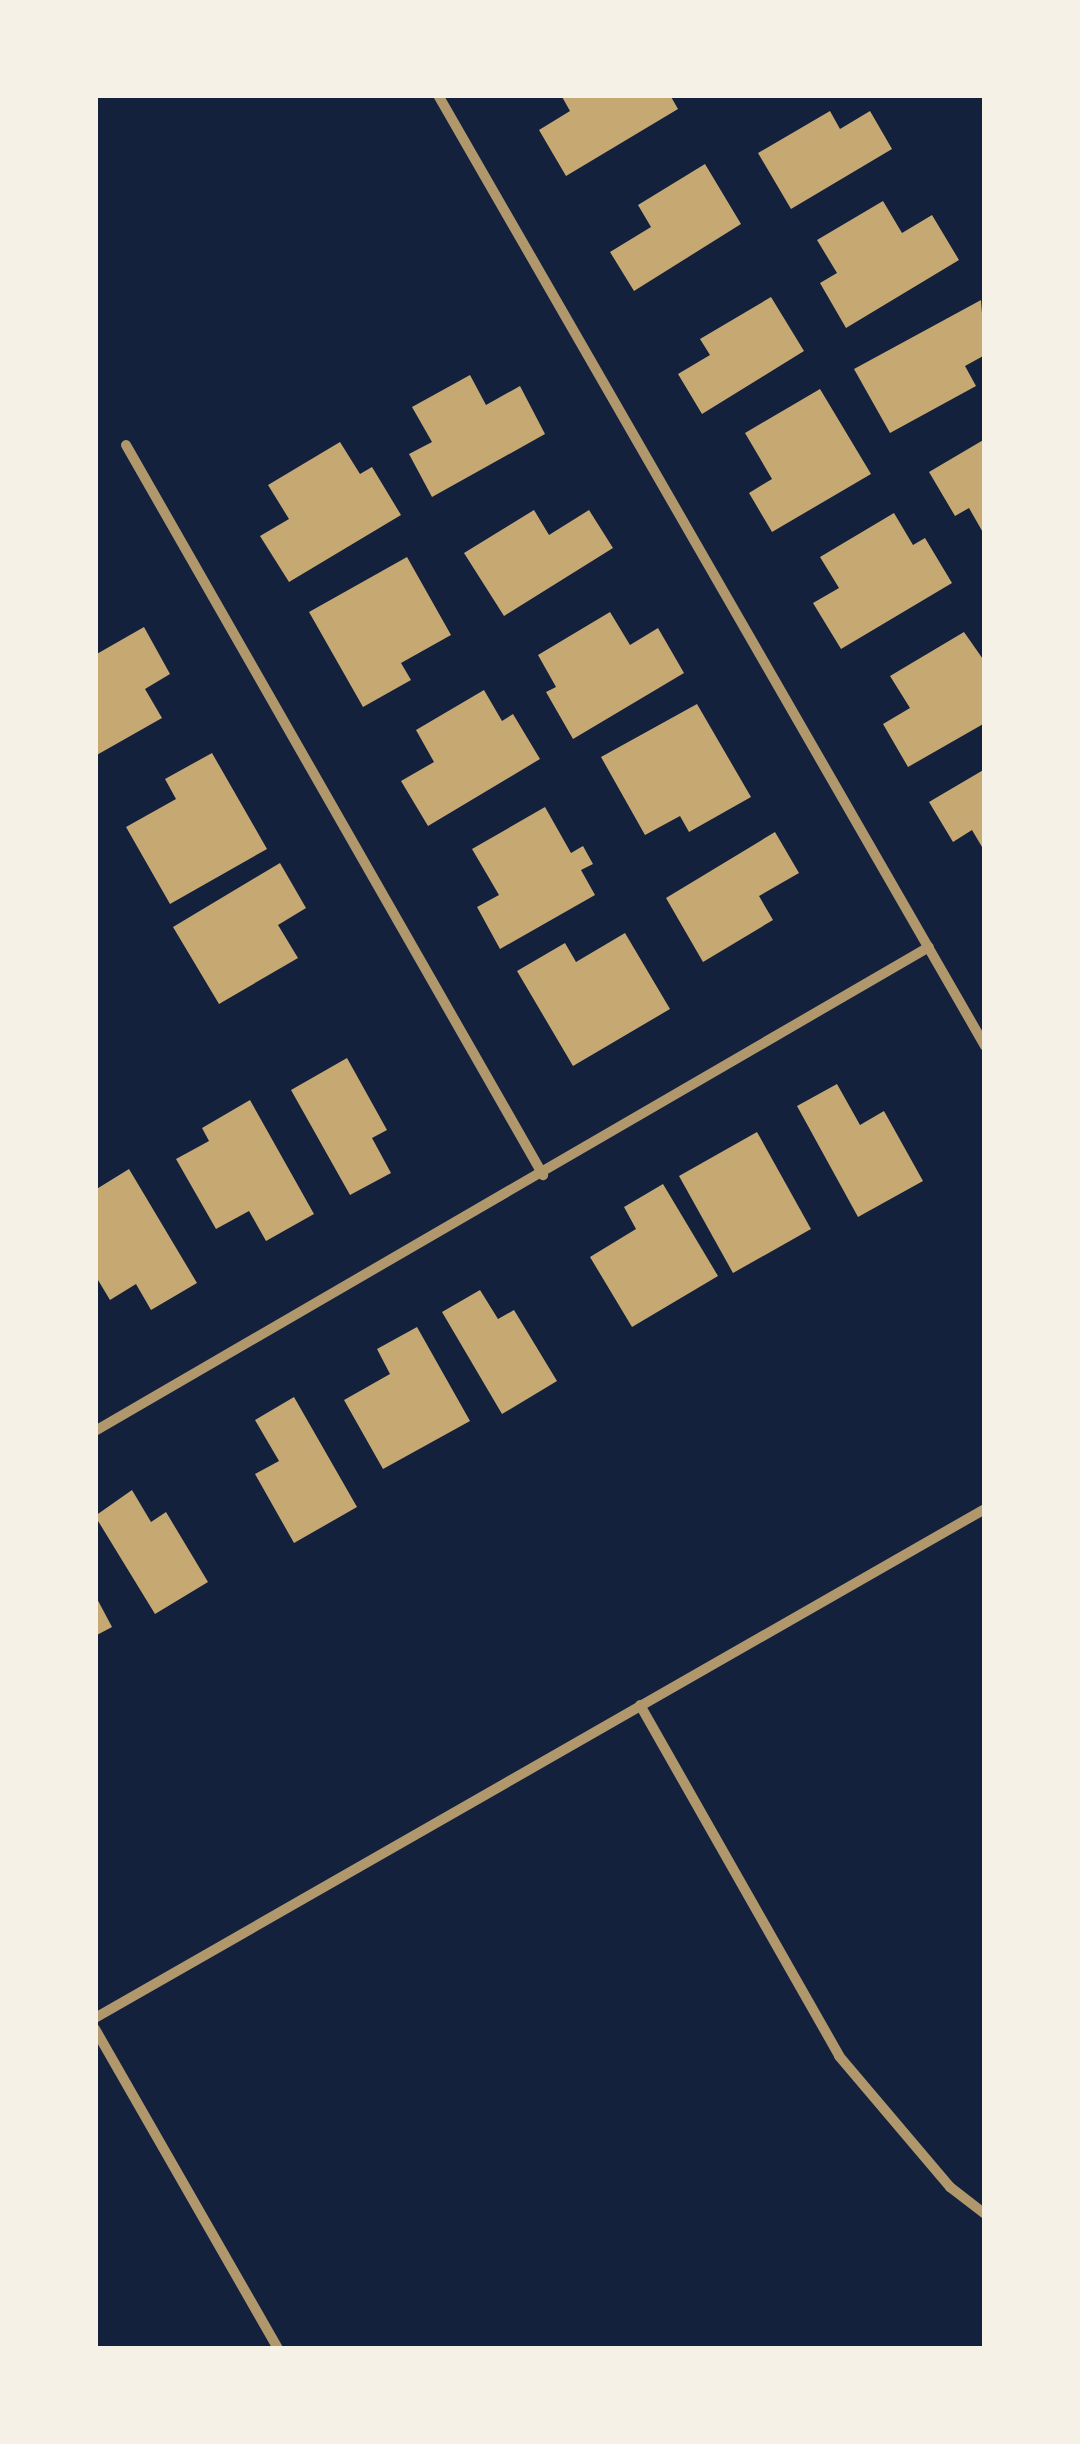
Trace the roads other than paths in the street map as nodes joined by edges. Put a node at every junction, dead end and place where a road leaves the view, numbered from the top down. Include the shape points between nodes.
1 (438, 95) edge
2 (126, 444) dead end
3 (930, 947) junction
4 (985, 1046) edge
5 (543, 1174) junction
6 (95, 1432) edge
7 (985, 1510) edge
8 (640, 1706) junction
9 (95, 2018) edge
10 (95, 2029) edge
11 (985, 2214) edge
12 (278, 2349) edge

1 - 3 street
2 - 5 street
3 - 4 street
3 - 5 street
5 - 6 street
7 - 8 street
8 - 9 street
8 - 11 street via 840,2056 950,2187
10 - 12 street

